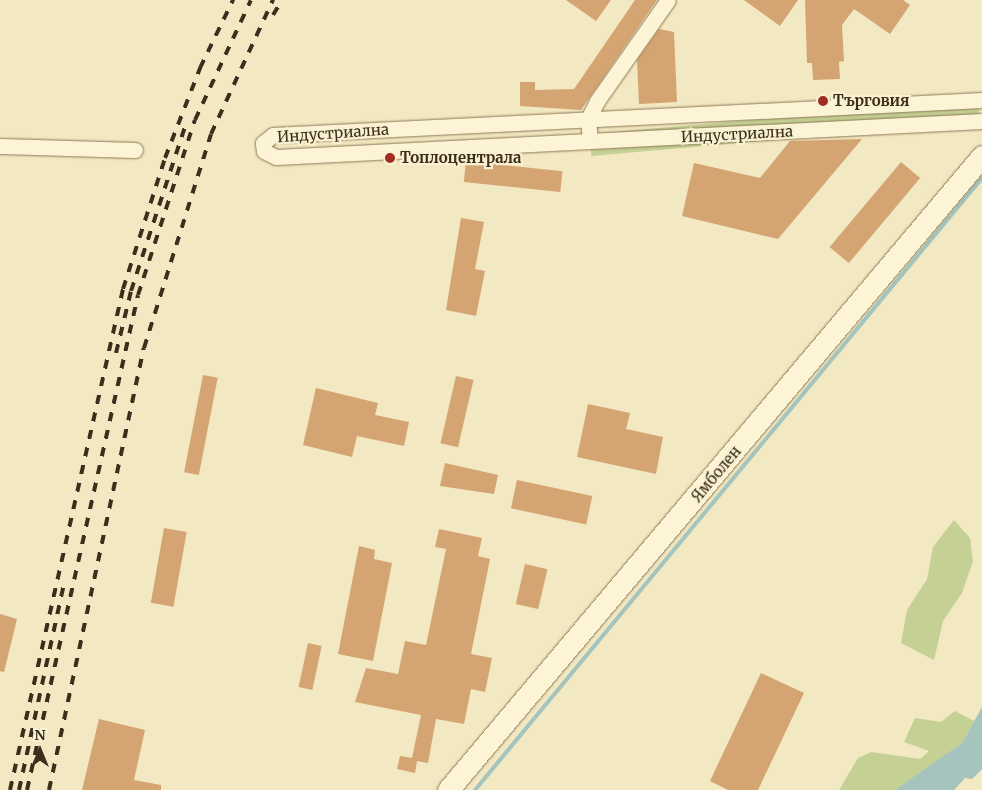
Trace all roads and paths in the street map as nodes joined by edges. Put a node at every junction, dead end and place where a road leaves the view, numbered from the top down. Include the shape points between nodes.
1 (668, 0) edge
2 (982, 100) edge
3 (775, 110) junction
4 (655, 116) junction
5 (588, 119) junction
6 (982, 121) edge
7 (453, 126) junction
8 (761, 132) junction
9 (676, 137) junction
10 (590, 141) junction
11 (0, 146) edge
12 (448, 148) junction
13 (135, 150) dead end
14 (982, 156) edge
15 (448, 790) edge

1 - 5 street via 597,101
2 - 3 street, Индустриална
3 - 4 street, Индустриална
3 - 8 street
4 - 5 street, Индустриална
4 - 9 street
5 - 7 street, Индустриална
5 - 10 street
6 - 8 street, Индустриална
7 - 12 street
7 - 12 street, Индустриална via 273,135 263,144 264,151 276,157
8 - 9 street, Индустриална
9 - 10 street, Индустриална
10 - 12 street, Индустриална
11 - 13 street
14 - 15 main road, Ямболен

